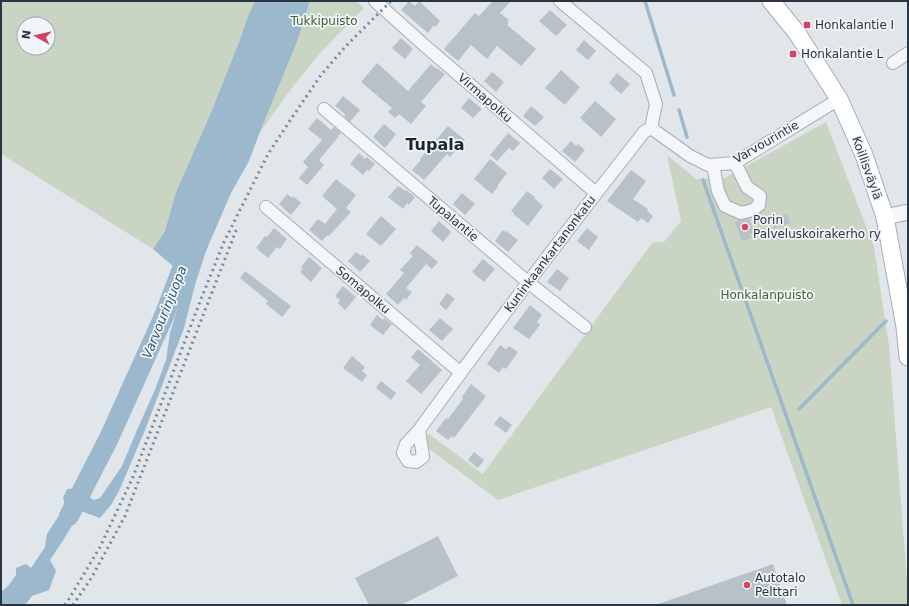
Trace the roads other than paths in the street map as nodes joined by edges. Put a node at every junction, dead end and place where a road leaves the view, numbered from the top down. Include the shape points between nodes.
1 (376, 1) edge
2 (560, 1) edge
3 (771, 1) edge
4 (908, 53) edge
5 (893, 63) dead end
6 (839, 99) junction
7 (324, 109) dead end
8 (652, 128) junction
9 (735, 163) junction
10 (713, 165) junction
11 (596, 193) junction
12 (266, 207) dead end
13 (908, 212) edge
14 (885, 218) junction
15 (529, 283) junction
16 (585, 327) dead end
17 (908, 357) edge
18 (461, 373) junction
19 (419, 430) dead end

1 - 11 street, Virmapolku
2 - 8 street via 646,74 656,104
3 - 6 main road, Koillisväylä via 797,33
4 - 5 street
6 - 9 street, Varvourintie
6 - 14 main road, Koillisväylä via 864,155
7 - 15 street, Tupalantie
8 - 10 street, Varvourintie via 690,156
8 - 11 street, Kuninkaankartanonkatu via 644,132
9 - 10 street, Varvourintie
9 - 10 street via 747,187 760,196 759,205 753,210 741,213 725,206 718,191
11 - 15 street, Kuninkaankartanonkatu
12 - 18 street, Somapolku
13 - 14 street
14 - 17 main road, Koillisväylä via 905,326
15 - 16 street, Tupalantie
15 - 18 street, Kuninkaankartanonkatu
18 - 19 street, Kuninkaankartanonkatu

